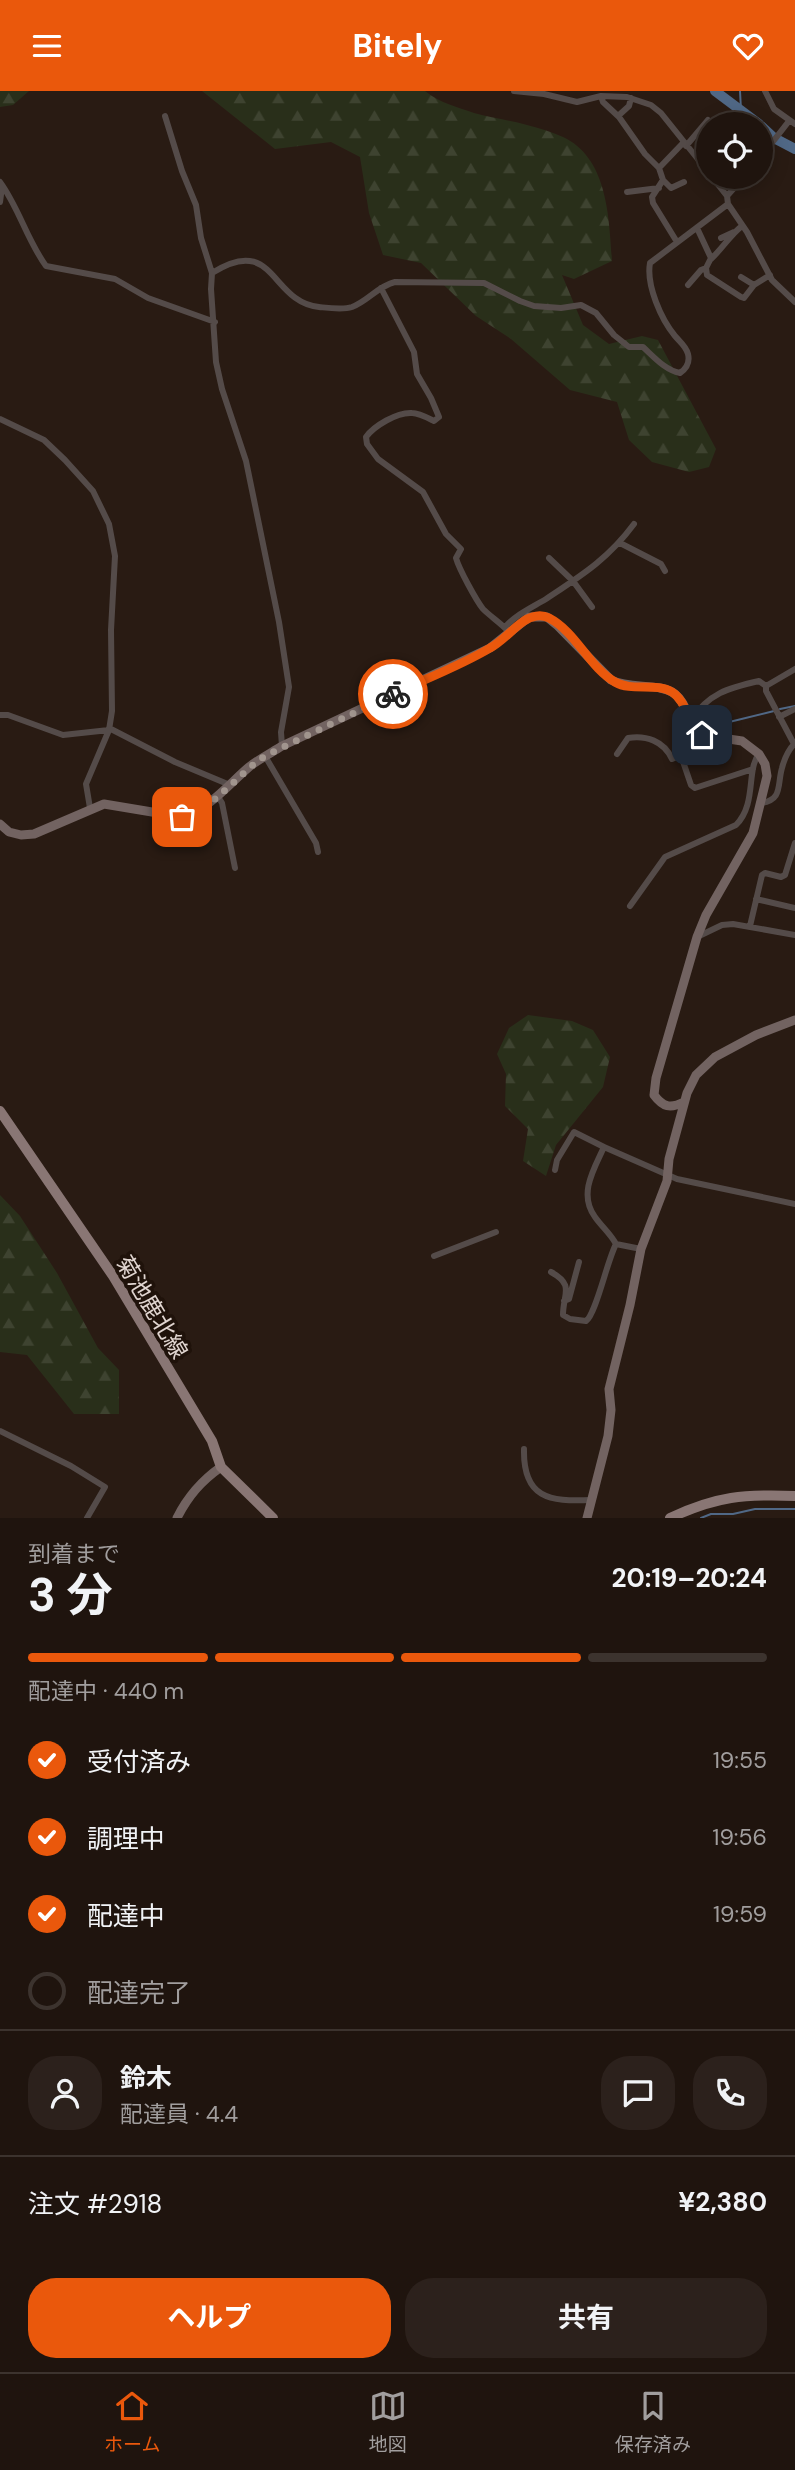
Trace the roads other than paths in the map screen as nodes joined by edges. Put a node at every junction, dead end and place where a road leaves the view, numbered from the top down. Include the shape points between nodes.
1 (514, 91) edge
2 (765, 91) edge
3 (601, 96) junction
4 (631, 98) junction
5 (165, 116) dead end
6 (618, 116) junction
7 (792, 123) edge
8 (696, 137) edge
9 (773, 143) edge
10 (685, 144) junction
11 (696, 158) edge
12 (659, 168) junction
13 (663, 180) junction
14 (0, 182) edge
15 (684, 182) dead end
16 (659, 188) junction
17 (721, 189) edge
18 (733, 189) edge
19 (627, 192) dead end
20 (727, 196) junction
21 (0, 202) edge
22 (728, 204) junction
23 (742, 226) junction
24 (697, 228) junction
25 (734, 232) junction
26 (722, 238) dead end
27 (677, 242) junction
28 (710, 261) junction
29 (706, 268) junction
30 (212, 273) junction
31 (769, 275) junction
32 (741, 277) dead end
33 (688, 285) dead end
34 (754, 285) junction
35 (381, 288) junction
36 (795, 302) edge
37 (215, 322) junction
38 (0, 419) edge
39 (634, 524) dead end
40 (620, 543) junction
41 (549, 558) dead end
42 (665, 571) dead end
43 (573, 581) junction
44 (592, 607) dead end
45 (507, 630) junction
46 (795, 669) edge
47 (766, 686) junction
48 (795, 709) edge
49 (0, 715) edge
50 (779, 717) junction
51 (690, 721) junction
52 (109, 729) junction
53 (696, 732) junction
54 (794, 744) edge
55 (282, 746) junction
56 (617, 754) dead end
57 (759, 754) junction
58 (681, 755) junction
59 (265, 756) junction
60 (754, 768) junction
61 (230, 785) junction
62 (217, 795) junction
63 (761, 803) junction
64 (90, 808) junction
65 (0, 824) edge
66 (795, 843) edge
67 (318, 852) dead end
68 (793, 853) edge
69 (234, 868) dead end
70 (756, 899) junction
71 (630, 906) dead end
72 (795, 908) edge
73 (750, 926) junction
74 (795, 935) edge
75 (697, 937) junction
76 (795, 1020) edge
77 (684, 1102) junction
78 (0, 1111) edge
79 (604, 1147) junction
80 (555, 1170) dead end
81 (669, 1177) junction
82 (795, 1205) edge
83 (496, 1232) dead end
84 (616, 1244) junction
85 (641, 1249) junction
86 (434, 1256) dead end
87 (579, 1262) dead end
88 (551, 1272) dead end
89 (564, 1301) junction
90 (0, 1431) edge
91 (524, 1449) dead end
92 (221, 1467) junction
93 (795, 1496) edge
94 (591, 1500) junction
95 (86, 1518) edge
96 (177, 1518) edge
97 (273, 1518) edge
98 (587, 1518) edge
99 (670, 1518) edge

1 - 3 street via 577,102
2 - 7 street via 774,109
3 - 4 street
3 - 6 street
4 - 6 street
4 - 10 street via 661,113
5 - 30 street via 196,205
6 - 12 street
7 - 9 street
8 - 10 street
10 - 11 street
10 - 12 street
12 - 13 street
13 - 15 street via 671,188
13 - 16 street
14 - 21 street
14 - 37 street via 46,266 115,279 148,298
16 - 19 street
16 - 27 street via 653,203
17 - 20 street
18 - 20 street
20 - 22 street
22 - 23 street
22 - 24 street
23 - 25 street
23 - 31 street
24 - 27 street
24 - 28 street
25 - 26 street
25 - 28 street
27 - 35 street via 650,263 649,269 659,310 689,356 680,373 671,371 643,347 629,347 596,313 581,305 534,306 470,281 395,282
28 - 29 street
29 - 33 street
29 - 34 street via 707,275 741,297
30 - 35 street via 235,263 254,262 265,266 288,293 315,306 353,307
30 - 37 street
31 - 34 street
31 - 36 street
32 - 34 street
35 - 45 street via 414,352 417,374 439,417 434,421 412,412 394,418 372,429 367,444 378,459 423,492 446,534 461,549 456,558 459,571 478,602
37 - 55 street via 216,362 246,461 279,622 289,687
38 - 52 street via 44,440 65,460 93,491 109,524 115,555
39 - 40 street
40 - 42 street via 661,564
40 - 43 street
41 - 43 street
43 - 44 street
43 - 45 street via 522,612
45 - 51 street via 529,617 547,617 611,680 622,686 673,692
45 - 55 street via 491,648
46 - 47 street
47 - 50 street
47 - 51 street via 760,681 723,691 700,706
48 - 50 street
49 - 52 street via 63,735
50 - 54 street
51 - 53 street
52 - 61 street
52 - 64 street via 86,784
53 - 57 street via 742,741
53 - 58 street via 679,736 676,741
54 - 63 street via 782,769 779,794
55 - 59 street
56 - 58 street via 628,739 647,736 668,750 672,759
57 - 60 street
57 - 63 street via 767,776
58 - 60 street via 695,789
59 - 61 street
59 - 67 street
60 - 71 street via 746,810 736,825 665,857
61 - 62 street
62 - 64 street via 182,817 104,804
62 - 69 street
63 - 75 street via 748,844
64 - 65 street via 34,834 9,832
66 - 68 street
68 - 70 street via 785,875 762,874
70 - 72 street
70 - 73 street
73 - 74 street
73 - 75 street via 722,925
75 - 77 street via 654,1095 666,1107
76 - 77 street via 715,1057 696,1075
77 - 81 street via 669,1159
78 - 92 main road, 菊池鹿北線 via 113,1276 212,1441
79 - 80 street via 574,1132
79 - 81 street
79 - 84 street via 587,1191 590,1209
81 - 82 street
81 - 85 street
83 - 86 street
84 - 85 street
84 - 89 street via 591,1318 579,1321 563,1315
85 - 94 street via 609,1389 608,1436
87 - 89 street via 569,1299
88 - 89 street via 563,1278
90 - 95 street via 105,1487
91 - 94 street via 524,1468 539,1492 552,1500
92 - 96 street via 188,1497
92 - 97 main road, 菊池鹿北線
93 - 99 main road via 719,1499
94 - 98 street

